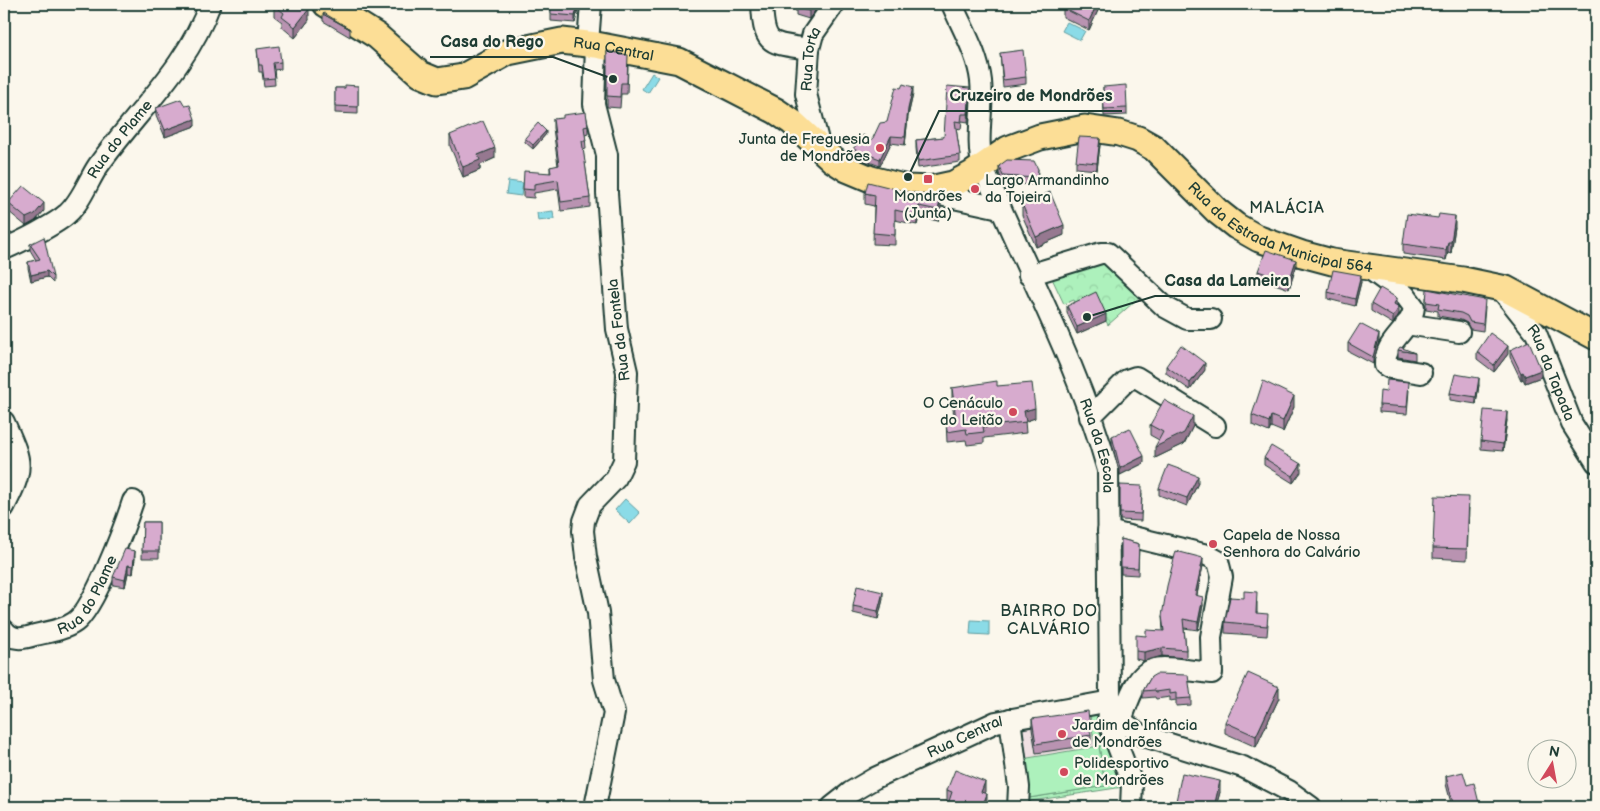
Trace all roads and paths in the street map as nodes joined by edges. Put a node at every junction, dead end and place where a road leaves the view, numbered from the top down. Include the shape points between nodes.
1 (210, 4) edge
2 (326, 4) edge
3 (591, 4) edge
4 (762, 4) edge
5 (834, 4) edge
6 (949, 7) edge
7 (592, 44) junction
8 (809, 49) junction
9 (820, 148) junction
10 (983, 167) junction
11 (899, 186) junction
12 (1000, 208) junction
13 (4, 249) edge
14 (1367, 267) junction
15 (1029, 275) junction
16 (1500, 288) junction
17 (1412, 302) junction
18 (1211, 319) dead end
19 (1406, 324) junction
20 (1438, 328) junction
21 (1459, 332) dead end
22 (1596, 337) edge
23 (1421, 373) dead end
24 (1090, 417) junction
25 (4, 422) edge
26 (1215, 426) dead end
27 (1596, 462) edge
28 (133, 501) dead end
29 (4, 507) edge
30 (1108, 531) junction
31 (4, 630) edge
32 (1111, 701) junction
33 (1010, 719) junction
34 (1121, 721) junction
35 (595, 807) edge
36 (832, 807) edge
37 (1018, 807) edge
38 (1131, 807) edge
39 (1311, 807) edge

1 - 13 street, Rua do Plame via 192,45 101,163 70,210
2 - 7 main road, Rua Central via 377,36 420,74 437,81 463,76 513,51 562,41
3 - 7 street, Rua da Fontela
4 - 8 street via 763,27 768,38 781,45
5 - 8 street, Rua Torta via 813,34
6 - 10 street via 976,60 981,78 980,151
7 - 9 main road, Rua Central via 687,64 776,111
7 - 35 street, Rua da Fontela via 594,104 608,155 607,192 617,329 626,379 624,460 616,478 590,505 583,531 598,613 604,680 614,714
8 - 9 street, Rua Torta via 807,101
9 - 11 main road, Rua Central via 854,172
10 - 11 main road via 960,182 946,186 922,189
10 - 12 street
10 - 14 main road, Rua da Estrada Municipal 564 via 1014,146 1047,135 1085,128 1120,133 1138,138 1154,148 1217,211 1251,235 1302,254
11 - 12 street
12 - 15 street, Rua da Escola
14 - 16 main road, Rua da Estrada Municipal 564
14 - 17 street
15 - 18 street via 1101,252 1108,253 1164,307 1187,319
15 - 24 street, Rua da Escola via 1068,357
16 - 22 main road, Rua da Estrada Municipal 564 via 1514,292
16 - 27 street, Rua da Tapada via 1536,333 1572,424
17 - 19 street via 1413,312
17 - 20 street
19 - 20 street
19 - 23 street via 1388,347 1384,364
20 - 21 street
24 - 26 street via 1127,380 1136,377
24 - 30 street, Rua da Escola via 1109,476
25 - 29 street via 20,467
28 - 31 street, Rua do Plame via 108,565 80,618 65,627 24,638 10,636
30 - 32 street, Rua da Escola via 1108,676
30 - 34 street via 1207,555 1218,561 1222,572 1212,637 1212,673 1149,669 1133,687
32 - 33 street, Rua Central
32 - 34 street
32 - 38 street via 1108,718 1132,783
33 - 36 street, Rua Central via 875,778
33 - 37 street via 1020,796
34 - 39 street via 1149,738 1244,766 1289,790

